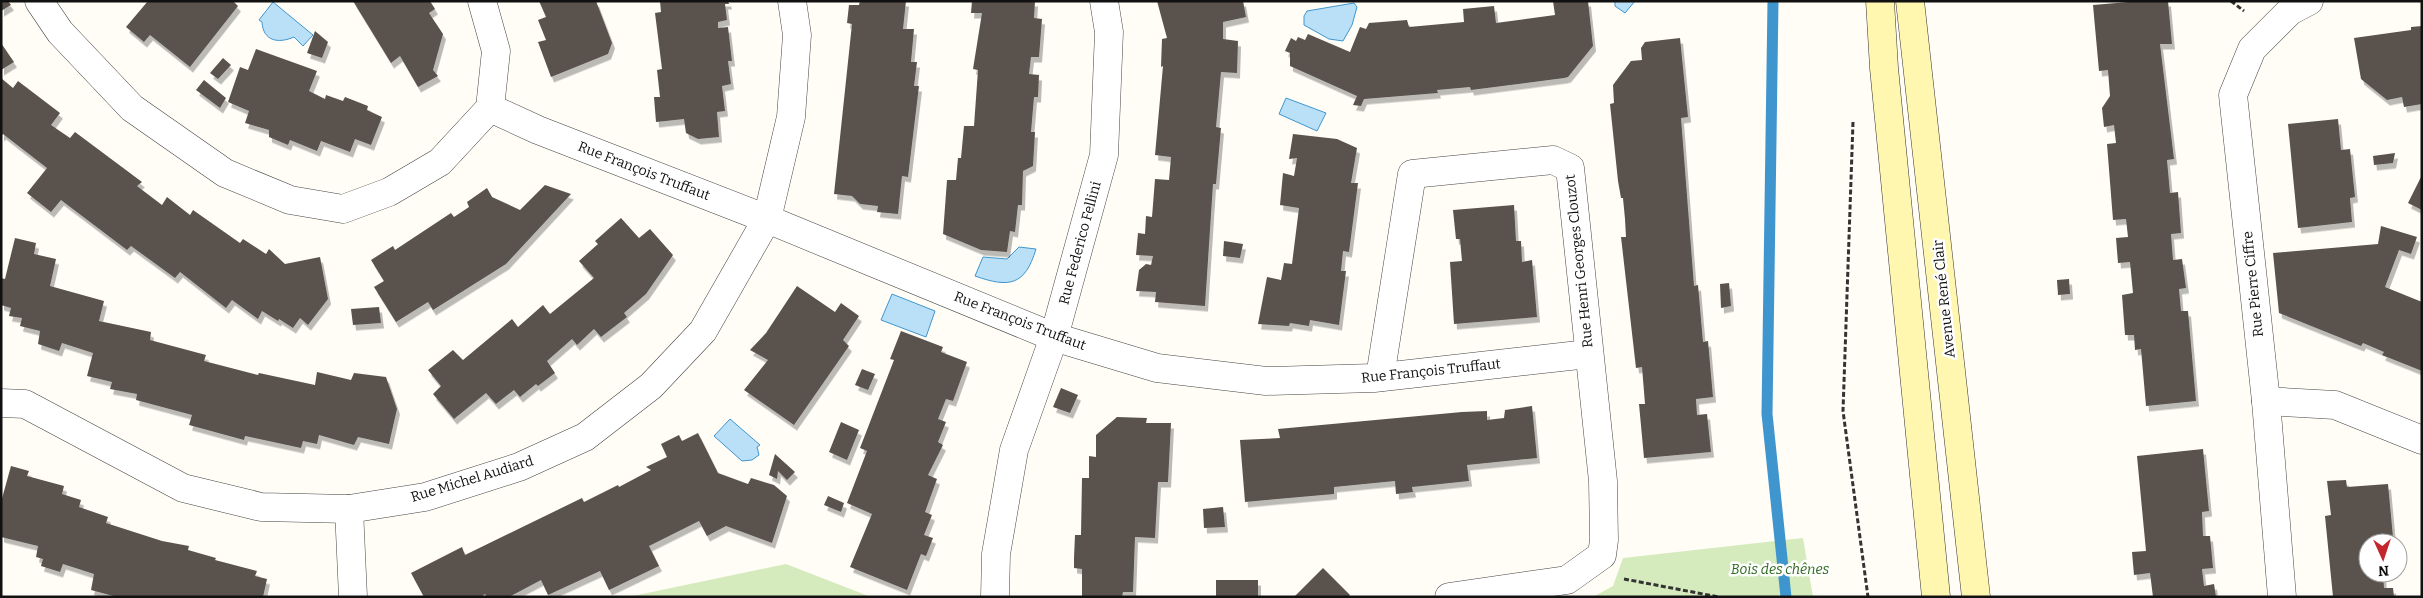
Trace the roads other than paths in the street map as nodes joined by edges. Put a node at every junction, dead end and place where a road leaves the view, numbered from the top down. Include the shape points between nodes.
1 (39, 1) edge
2 (482, 1) edge
3 (792, 1) edge
4 (1104, 1) edge
5 (1880, 1) edge
6 (1910, 1) edge
7 (2309, 1) edge
8 (490, 108) junction
9 (767, 219) junction
10 (1054, 337) junction
11 (1588, 354) junction
12 (1380, 377) junction
13 (2266, 401) junction
14 (1, 403) edge
15 (2422, 440) edge
16 (349, 510) junction
17 (353, 597) edge
18 (994, 597) edge
19 (1449, 597) edge
20 (1936, 597) edge
21 (1976, 597) edge
22 (2282, 597) edge

1 - 8 street via 60,32 132,108 225,173 290,200 344,209 389,192 440,162
2 - 8 street via 496,51
3 - 9 street, Rue Michel Audiard via 797,35 791,117
4 - 10 street, Rue Federico Fellini via 1109,32 1104,155
5 - 20 main road via 1884,77
6 - 21 main road, Avenue René Clair
7 - 13 street, Rue Pierre Ciffre via 2290,11 2252,49 2233,95
8 - 9 street, Rue François Truffaut via 538,130
9 - 10 street, Rue François Truffaut
9 - 16 street, Rue Michel Audiard via 703,331 651,386 585,437 518,467 424,497
10 - 12 street, Rue François Truffaut via 1157,368 1266,381
10 - 18 street, Rue Federico Fellini via 1014,450 996,554
11 - 12 street, Rue François Truffaut
11 - 12 street, Rue Henri Georges Clouzot via 1570,168 1553,160 1412,174
11 - 19 street, Rue Henri Georges Clouzot via 1603,481 1602,555 1567,580
13 - 15 street via 2336,405
13 - 22 street, Rue Pierre Ciffre
14 - 16 street, Rue Michel Audiard via 25,404 183,488 261,507
16 - 17 street

